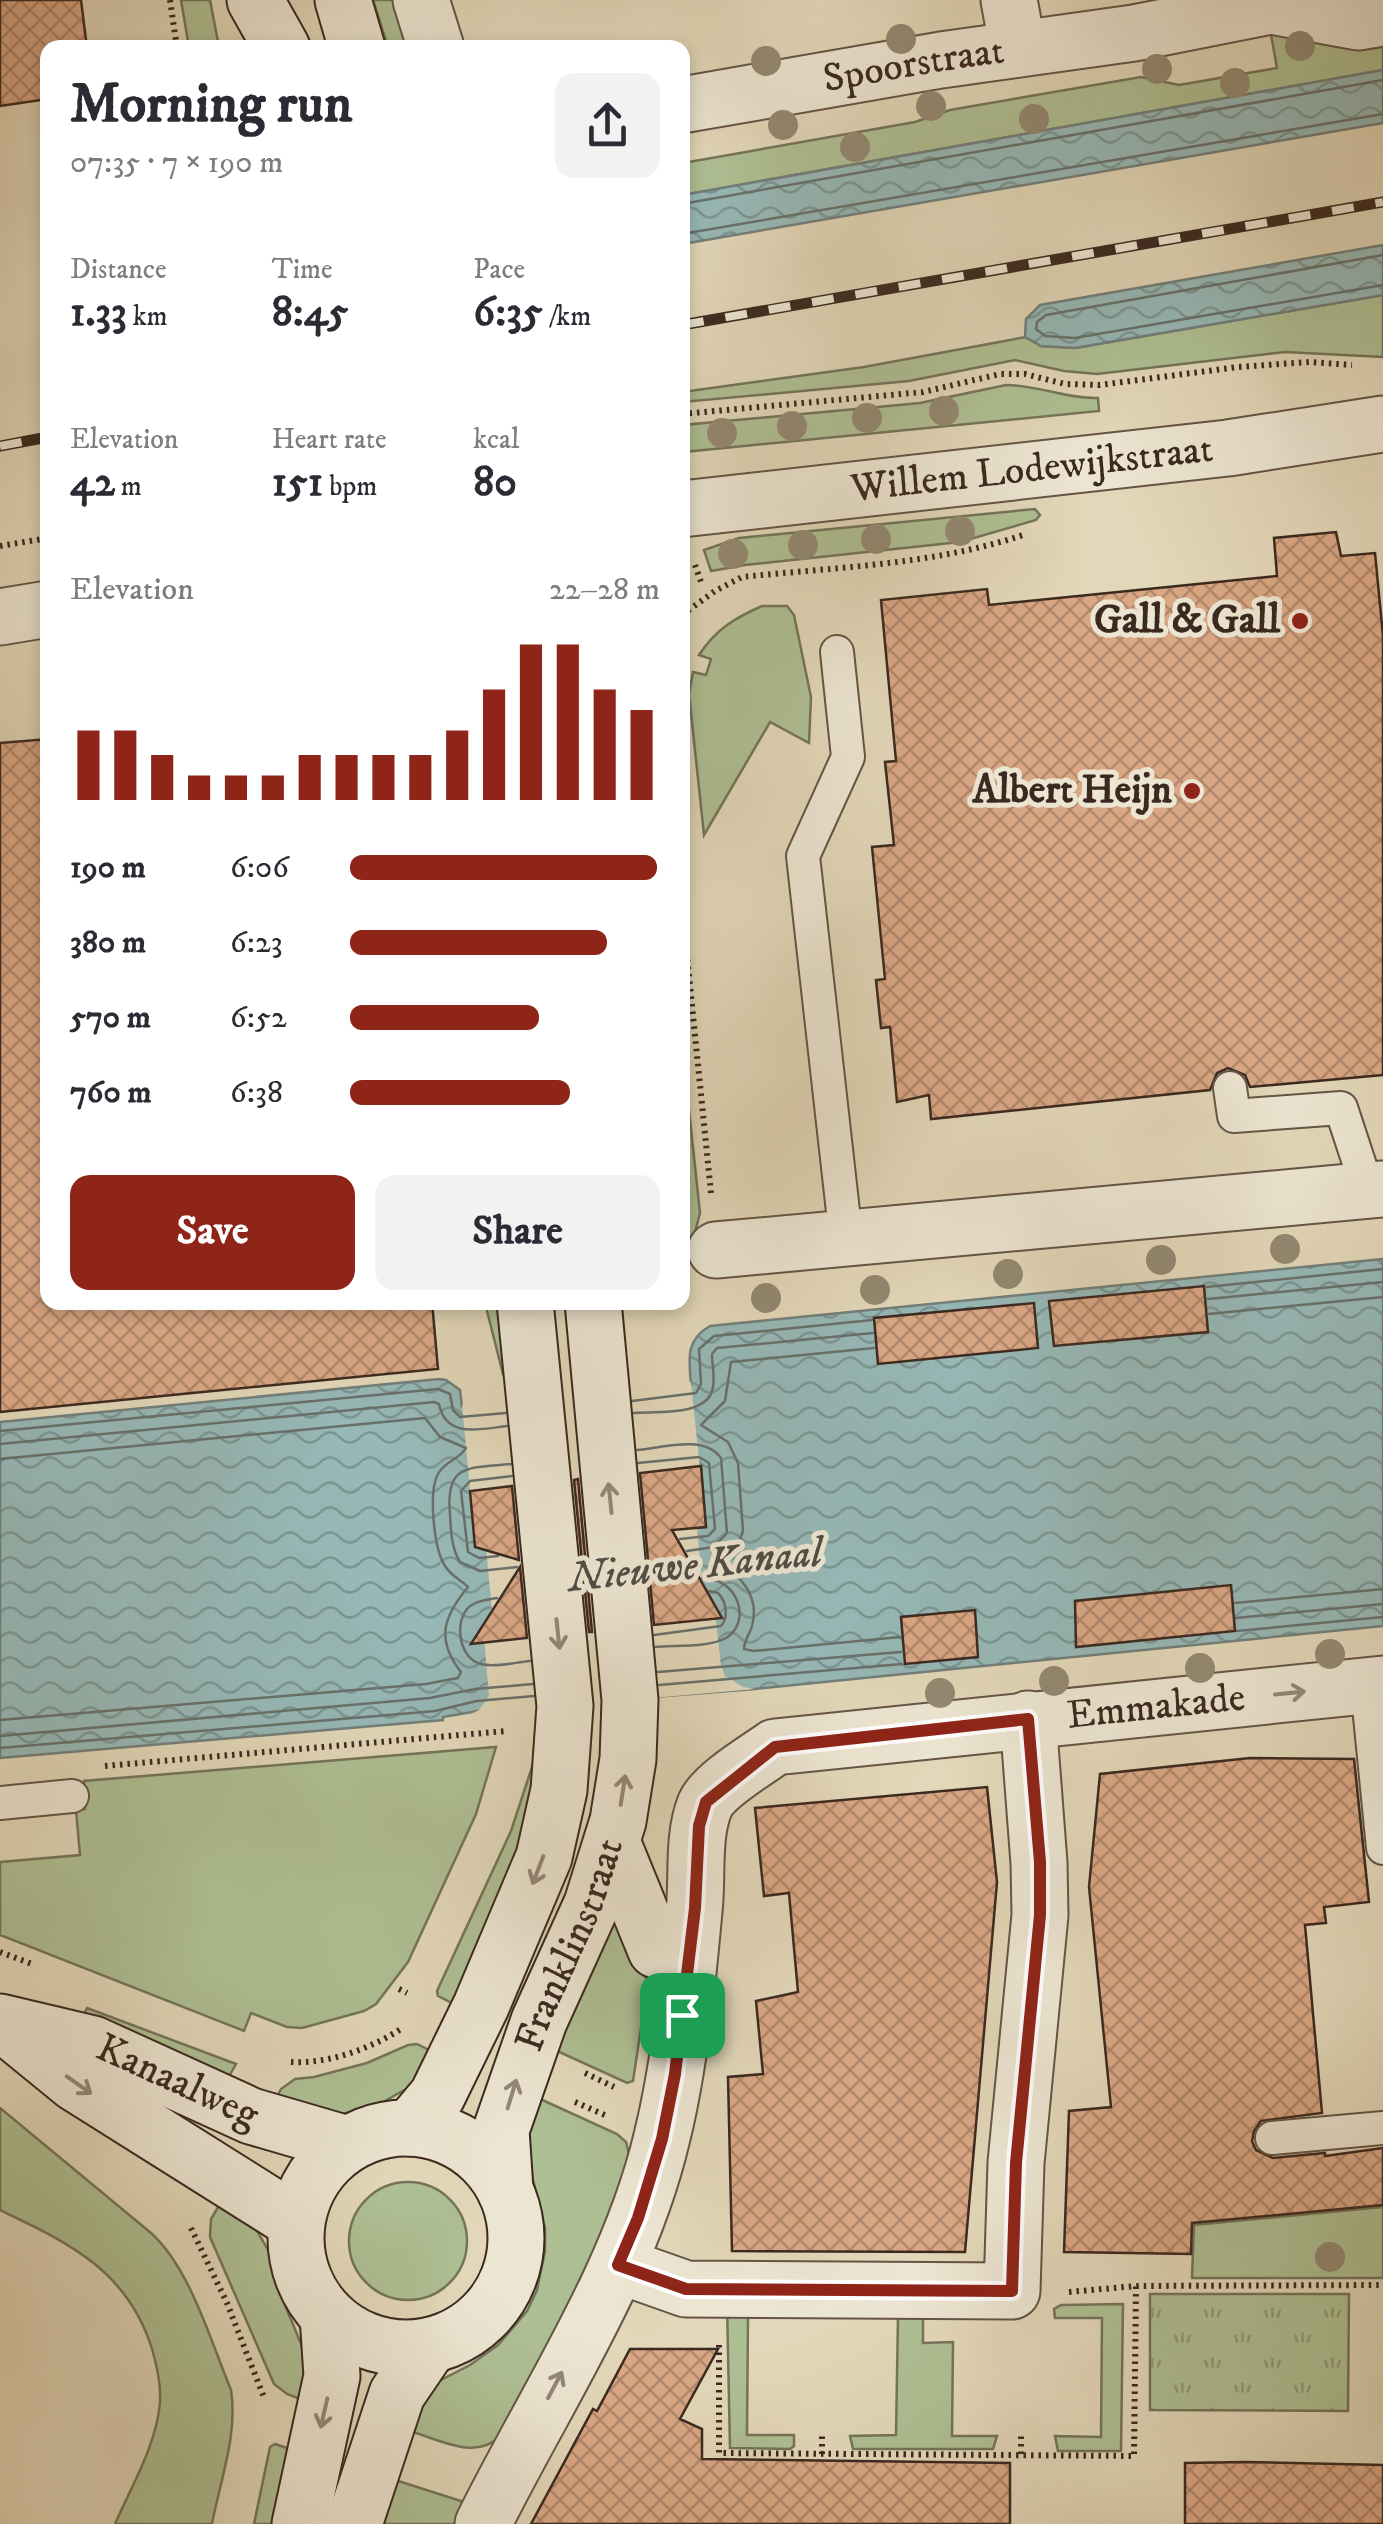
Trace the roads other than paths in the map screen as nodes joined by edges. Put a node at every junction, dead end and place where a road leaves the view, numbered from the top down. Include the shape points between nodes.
1 (252, 0) edge
2 (343, 0) edge
3 (421, 0) edge
4 (1383, 18) edge
5 (1013, 24) edge
6 (253, 40) edge
7 (277, 40) edge
8 (355, 40) edge
9 (434, 40) edge
10 (690, 103) edge
11 (1383, 424) edge
12 (690, 509) edge
13 (40, 609) edge
14 (0, 616) edge
15 (837, 652) dead end
16 (1230, 1088) dead end
17 (1376, 1190) edge
18 (846, 1238) junction
19 (716, 1250) road end
20 (526, 1310) edge
21 (594, 1310) edge
22 (1375, 1685) edge
23 (1028, 1719) junction
24 (72, 1796) dead end
25 (0, 1803) edge
26 (612, 1842) junction
27 (1383, 1848) edge
28 (682, 2015) junction
29 (2, 2023) edge
30 (410, 2128) junction
31 (1383, 2128) edge
32 (1272, 2138) dead end
33 (348, 2144) junction
34 (505, 2190) junction
35 (296, 2222) junction
36 (618, 2265) junction
37 (328, 2316) junction
38 (429, 2347) junction
39 (300, 2524) edge
40 (354, 2524) edge
41 (484, 2524) edge

1 - 6 street
1 - 7 street
2 - 8 street
3 - 9 street
4 - 5 street, Spoorstraat via 1358,22 1271,6 1134,32
5 - 10 street, Spoorstraat
11 - 12 street, Willem Lodewijkstraat
13 - 14 street
15 - 18 lane via 848,757 803,856
16 - 17 lane via 1234,1116 1341,1108
17 - 18 street
18 - 19 street
20 -> 30 street, Franklinstraat via 566,1706 559,1790 544,1857 481,2006 437,2096
26 -> 21 street, Franklinstraat via 628,1759 630,1700
23 -> 22 street, Emmakade
22 - 27 lane
23 - 28 street, Emmakade via 775,1747 706,1802
23 - 36 street via 1040,1915 1016,2163 1012,2291 686,2289
24 - 25 lane
26 - 28 street
34 -> 26 street, Franklinstraat via 502,2130 517,2078
28 - 36 street via 662,2139
29 - 33 street, Kanaalweg via 93,2044 251,2116
29 -> 35 street, Kanaalweg via 75,2083
30 - 33 street
30 - 34 street via 448,2136 482,2158
31 - 32 lane
33 - 35 street via 323,2166
34 - 38 street via 515,2222 506,2286 460,2335
35 - 37 street via 307,2289
41 -> 36 street
37 - 38 street via 375,2343
37 -> 39 street via 332,2376
38 - 40 street via 397,2394

